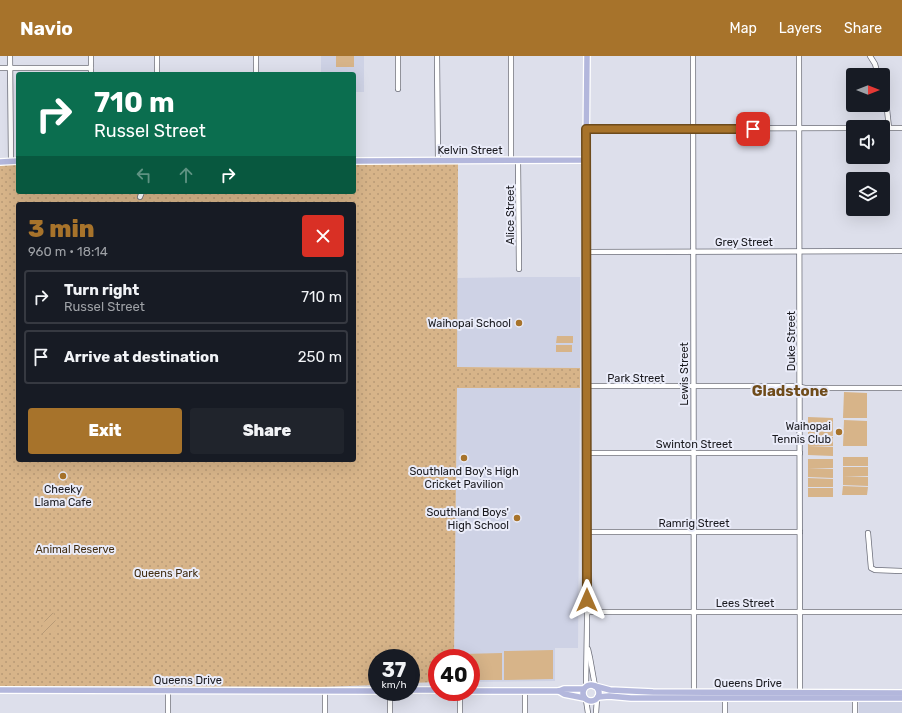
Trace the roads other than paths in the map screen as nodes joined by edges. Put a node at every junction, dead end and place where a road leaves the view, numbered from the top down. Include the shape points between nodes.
1 (10, 56) edge
2 (91, 56) edge
3 (157, 56) edge
4 (256, 56) edge
5 (398, 56) edge
6 (437, 56) edge
7 (511, 56) edge
8 (586, 56) edge
9 (693, 56) edge
10 (799, 56) edge
11 (870, 56) edge
12 (0, 68) edge
13 (10, 68) junction
14 (91, 68) junction
15 (876, 68) edge
16 (91, 72) edge
17 (157, 72) edge
18 (256, 72) edge
19 (398, 89) dead end
20 (799, 128) junction
21 (846, 128) edge
22 (890, 128) edge
23 (902, 128) edge
24 (586, 129) junction
25 (693, 129) junction
26 (356, 160) edge
27 (438, 160) junction
28 (511, 160) junction
29 (518, 160) junction
30 (586, 160) junction
31 (0, 162) edge
32 (11, 162) junction
33 (16, 162) edge
34 (800, 251) junction
35 (902, 251) edge
36 (587, 252) junction
37 (693, 252) junction
38 (519, 269) dead end
39 (587, 386) junction
40 (694, 386) junction
41 (800, 387) junction
42 (902, 388) edge
43 (587, 453) junction
44 (694, 453) junction
45 (800, 453) junction
46 (587, 532) junction
47 (694, 532) junction
48 (800, 532) junction
49 (868, 533) dead end
50 (902, 571) edge
51 (587, 612) junction
52 (694, 612) junction
53 (800, 612) junction
54 (902, 612) edge
55 (587, 648) junction
56 (595, 686) junction
57 (585, 688) junction
58 (0, 690) edge
59 (168, 690) junction
60 (325, 691) junction
61 (368, 691) edge
62 (480, 691) edge
63 (525, 691) junction
64 (559, 691) junction
65 (694, 692) junction
66 (902, 693) edge
67 (725, 695) junction
68 (800, 696) junction
69 (855, 696) junction
70 (597, 698) junction
71 (902, 698) edge
72 (585, 699) junction
73 (390, 701) edge
74 (460, 701) edge
75 (168, 713) edge
76 (325, 713) edge
77 (390, 713) edge
78 (460, 713) edge
79 (525, 713) edge
80 (588, 713) edge
81 (596, 713) edge
82 (725, 713) edge
83 (855, 713) edge

1 - 13 street
2 - 14 street
3 - 17 street
4 - 18 street
5 - 19 street
6 - 27 street
7 - 28 street
8 - 24 main road
9 - 25 street, Lewis Street
10 - 20 street, Duke Street
11 - 15 street
12 - 13 street
13 - 14 street
13 - 32 street
14 - 16 street
20 - 21 street
20 - 25 street
20 - 34 street, Duke Street
22 - 23 street
24 - 25 street
24 - 30 main road
25 - 37 street, Lewis Street
26 - 27 main road, Kelvin Street
27 - 28 main road, Kelvin Street
28 - 29 main road, Kelvin Street
29 - 30 main road, Kelvin Street
29 - 38 street, Alice Street
30 - 36 street
31 - 32 main road
32 - 33 main road
34 - 35 street, Grey Street
34 - 37 street, Grey Street
34 - 41 street, Duke Street
36 - 37 street, Grey Street
36 - 39 street
37 - 40 street, Lewis Street
39 - 40 street, Park Street
39 - 43 street
40 - 41 street, Park Street
40 - 44 street, Lewis Street
41 - 42 street, Park Street
41 - 45 street, Duke Street
43 - 44 street, Swinton Street
43 - 46 street
44 - 45 street, Swinton Street
44 - 47 street, Lewis Street
45 - 48 street, Duke Street
46 - 47 street, Ramrig Street
46 - 51 street
47 - 48 street, Ramrig Street
47 - 52 street, Lewis Street
48 - 53 street, Duke Street
49 - 50 street via 871,568
51 - 52 street, Lees Street
51 - 55 street
52 - 53 street, Lees Street
52 - 65 street, Lewis Street
53 - 54 street, Lees Street
53 - 68 street, Duke Street
55 - 56 street
55 - 57 street
56 - 57 main road
56 - 65 main road, Queens Drive via 619,691
56 - 70 main road via 599,692
57 - 64 main road
57 - 72 main road via 582,694
58 - 59 main road, Queens Drive
59 - 60 main road, Queens Drive
59 - 75 street
60 - 61 main road, Queens Drive
60 - 76 street
62 - 63 main road
63 - 64 main road
63 - 79 street
64 - 72 main road
65 - 67 main road, Queens Drive
66 - 69 main road, Queens Drive
67 - 68 main road, Queens Drive
67 - 70 main road, Queens Drive
67 - 82 street
68 - 69 main road, Queens Drive
69 - 71 main road, Queens Drive
69 - 83 street
70 - 72 main road via 592,702
70 - 81 street
72 - 80 street
73 - 77 street
74 - 78 street

